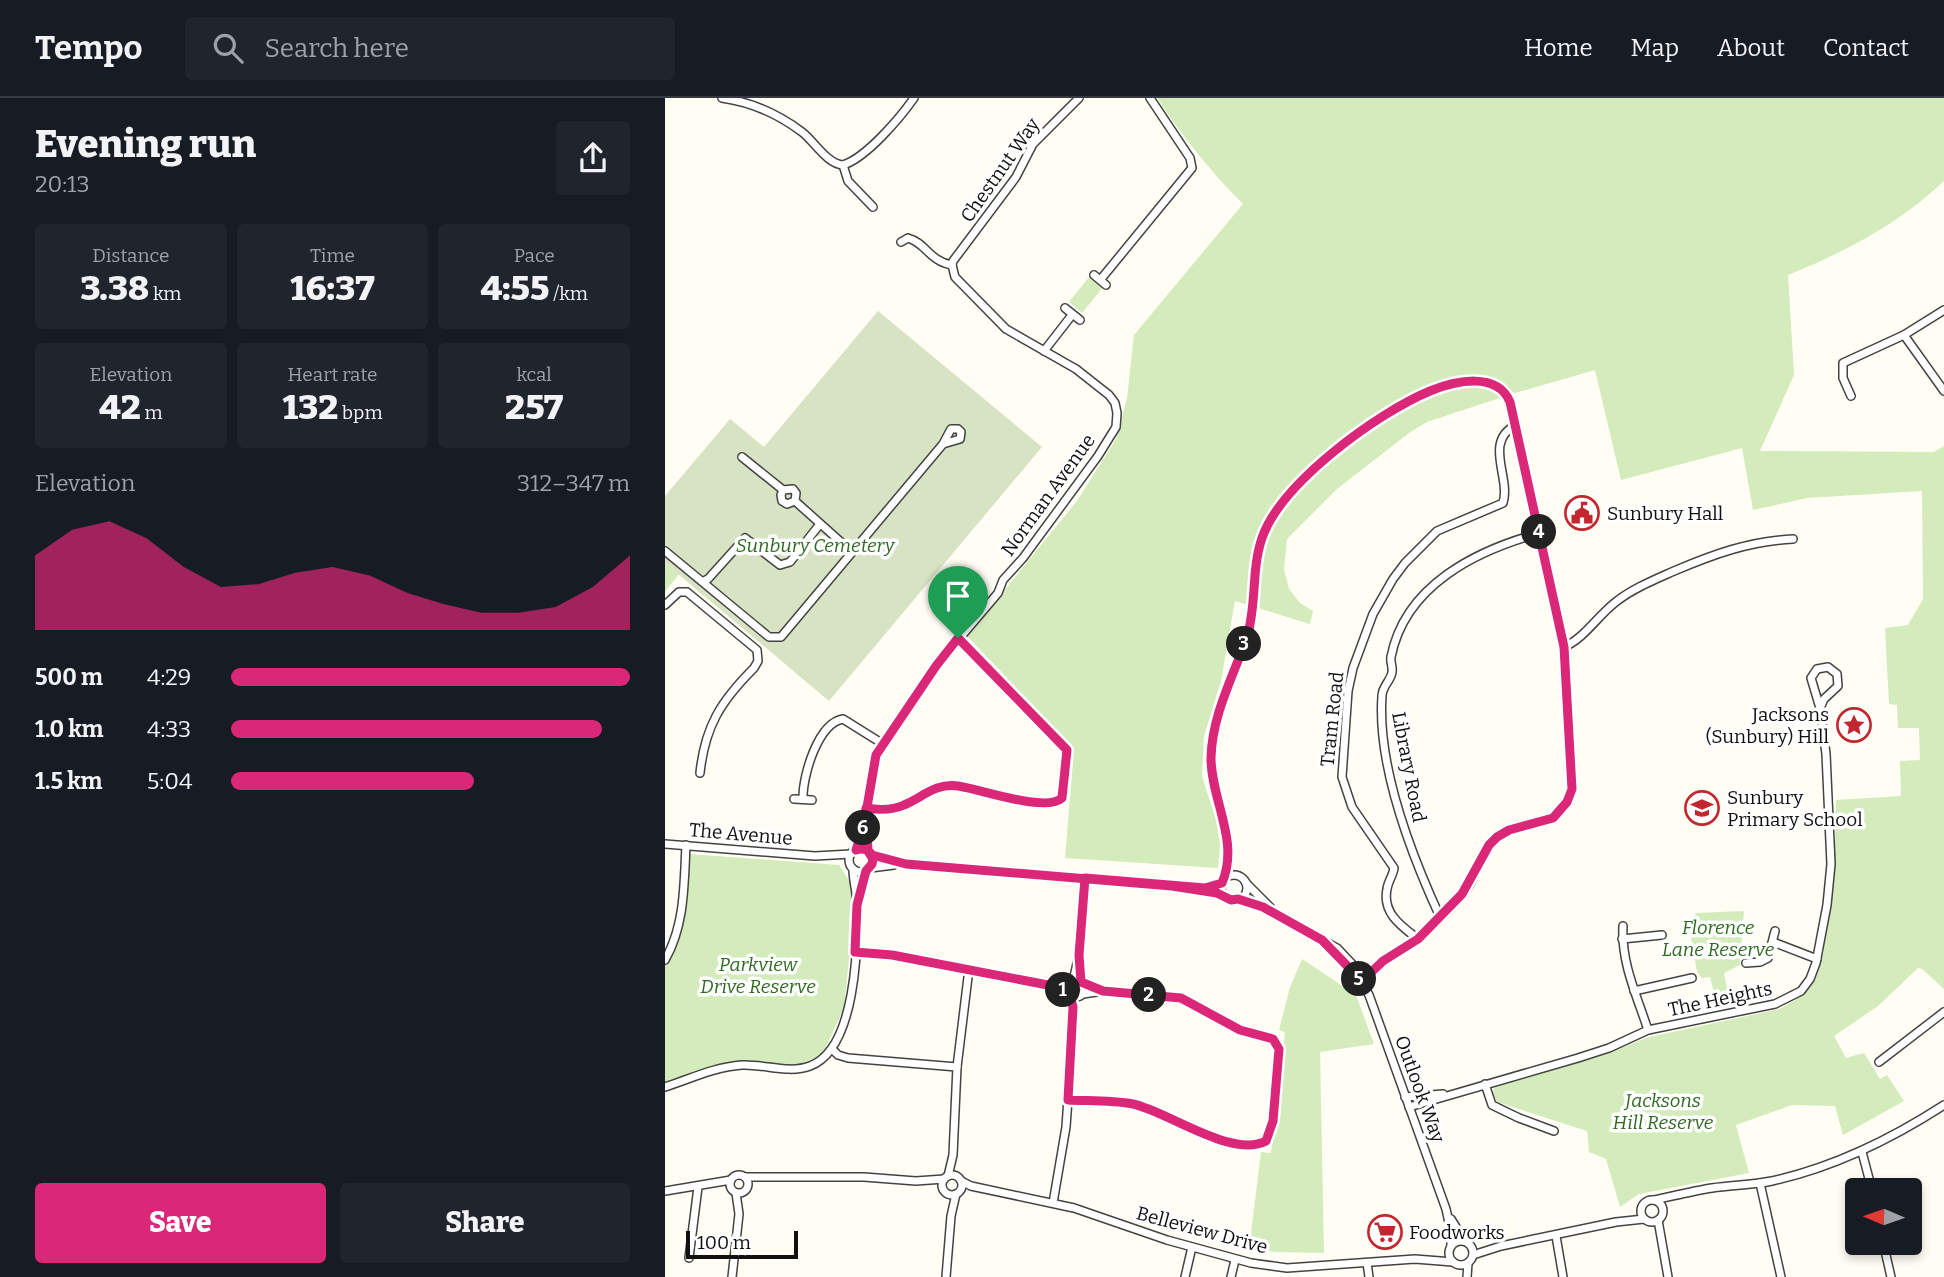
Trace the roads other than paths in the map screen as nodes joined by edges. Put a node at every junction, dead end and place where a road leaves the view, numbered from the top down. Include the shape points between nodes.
1 (722, 98) edge
2 (914, 98) edge
3 (1079, 98) edge
4 (1150, 98) edge
5 (843, 165) junction
6 (873, 207) dead end
7 (901, 242) dead end
8 (952, 265) junction
9 (1100, 280) dead end
10 (1065, 308) dead end
11 (1944, 310) edge
12 (1072, 315) junction
13 (1080, 320) dead end
14 (1904, 335) junction
15 (1044, 351) junction
16 (1944, 391) edge
17 (1850, 396) dead end
18 (1516, 425) junction
19 (943, 444) dead end
20 (743, 457) dead end
21 (820, 524) junction
22 (1540, 533) junction
23 (1793, 538) dead end
24 (665, 551) edge
25 (852, 552) junction
26 (704, 581) junction
27 (665, 605) edge
28 (958, 638) junction
29 (1564, 647) junction
30 (1820, 708) junction
31 (883, 744) junction
32 (700, 773) dead end
33 (812, 800) dead end
34 (866, 811) junction
35 (665, 844) edge
36 (686, 845) junction
37 (853, 852) junction
38 (870, 853) junction
39 (815, 856) junction
40 (906, 864) junction
41 (852, 867) junction
42 (868, 869) junction
43 (1085, 878) junction
44 (1223, 881) junction
45 (1244, 881) junction
46 (1172, 886) junction
47 (1224, 896) junction
48 (1238, 899) junction
49 (857, 905) junction
50 (1440, 917) junction
51 (1287, 920) junction
52 (1623, 926) dead end
53 (1775, 931) dead end
54 (1662, 935) dead end
55 (1418, 939) junction
56 (1622, 939) junction
57 (1773, 942) junction
58 (855, 952) junction
59 (1817, 959) junction
60 (665, 960) edge
61 (1746, 963) dead end
62 (969, 969) junction
63 (1692, 978) dead end
64 (1362, 981) junction
65 (1076, 989) junction
66 (1634, 991) junction
67 (1944, 1012) edge
68 (1648, 1030) junction
69 (832, 1050) junction
70 (1879, 1062) dead end
71 (957, 1067) junction
72 (1485, 1084) junction
73 (665, 1087) edge
74 (1448, 1094) junction
75 (1405, 1097) junction
76 (1068, 1100) junction
77 (1944, 1104) edge
78 (1409, 1107) junction
79 (1554, 1131) dead end
80 (1862, 1152) junction
81 (745, 1177) junction
82 (772, 1178) junction
83 (953, 1178) junction
84 (1869, 1178) edge
85 (916, 1181) junction
86 (1760, 1182) junction
87 (698, 1187) junction
88 (738, 1188) junction
89 (986, 1189) junction
90 (945, 1190) junction
91 (665, 1191) edge
92 (958, 1192) junction
93 (1681, 1194) junction
94 (1654, 1200) junction
95 (1053, 1203) junction
96 (1642, 1206) junction
97 (1446, 1209) junction
98 (951, 1216) junction
99 (1660, 1216) junction
100 (1646, 1220) junction
101 (1616, 1222) junction
102 (1556, 1236) junction
103 (1467, 1242) junction
104 (1501, 1246) junction
105 (1192, 1247) junction
106 (1450, 1247) junction
107 (1663, 1252) junction
108 (1473, 1255) junction
109 (1886, 1255) edge
110 (689, 1258) dead end
111 (1235, 1259) junction
112 (1415, 1259) junction
113 (1367, 1263) junction
114 (1460, 1263) junction
115 (1287, 1268) junction
116 (732, 1277) edge
117 (946, 1277) edge
118 (1185, 1277) edge
119 (1231, 1277) edge
120 (1284, 1277) edge
121 (1369, 1277) edge
122 (1466, 1277) edge
123 (1563, 1277) edge
124 (1668, 1277) edge
125 (1781, 1277) edge
126 (1891, 1277) edge

1 - 5 street via 770,113
2 - 5 street via 889,129
3 - 8 street, Chestnut Way via 1033,144 1016,177
4 - 9 street via 1191,159 1190,173
5 - 6 street via 848,181
7 - 8 street via 915,240 939,263
8 - 15 street via 955,277 1006,329
10 - 12 street
11 - 14 street
12 - 13 street
12 - 15 street
14 - 16 street
14 - 17 street via 1843,363
15 - 28 street, Norman Avenue via 1109,395 1115,403 1116,427 997,593
18 - 22 street
18 - 44 street via 1507,395 1497,386 1468,381 1436,388 1392,411 1341,448 1299,483 1271,518 1257,560 1253,615 1222,703 1212,747 1227,841
18 - 55 street, Tram Road via 1507,431 1498,450 1505,486 1503,503 1437,531 1405,563 1371,618 1350,681 1342,767 1346,791 1394,868 1386,891 1388,908 1400,926
19 - 25 street
20 - 21 street via 783,490 785,503 795,501
21 - 25 street
21 - 26 street via 790,562 780,565 745,538
22 - 29 street
22 - 50 street, Library Road via 1491,548 1434,584 1402,629 1392,655 1391,677 1383,688 1382,730 1401,818
23 - 29 street via 1724,550 1641,586 1615,602 1574,643
24 - 26 street
25 - 26 street via 776,639 745,619
27 - 32 street via 679,592 687,592 757,650 758,661 707,732
28 - 31 street, Norman Avenue
28 - 34 street via 1067,750 1062,798 1053,803 1021,800 949,786 929,790 898,807
29 - 50 street via 1572,789 1567,802 1548,821 1497,837 1468,887
30 - 30 street, The Heights via 1811,678 1817,669 1828,667 1837,674 1838,686
30 - 59 street, The Heights via 1831,837 1827,905
31 - 33 street via 855,725 835,720 814,751 798,798
31 - 34 street, Norman Avenue via 873,764
34 - 37 street, Norman Avenue via 862,836
34 - 38 street, Norman Avenue
35 - 36 street, The Avenue
36 - 39 street, The Avenue
36 - 60 street via 678,931
37 - 38 street, The Avenue
37 - 39 street, The Avenue
37 - 41 street, Norman Avenue
38 - 40 street
38 - 42 street, Norman Avenue
39 - 41 street, The Avenue
40 - 42 street
40 - 43 street
41 - 42 street, The Avenue via 859,872
41 - 49 street, Norman Avenue
42 - 49 street, Norman Avenue
43 - 46 street
43 - 65 street
44 - 45 street via 1234,875
44 - 46 street via 1205,888
44 - 47 street
45 - 48 street via 1246,889
45 - 51 street, Outlook Way
46 - 47 street
47 - 48 street
48 - 51 street, Outlook Way
49 - 58 street
50 - 55 street
51 - 64 street, Outlook Way via 1322,940
52 - 56 street
53 - 57 street
54 - 56 street
55 - 64 street
56 - 66 street
57 - 59 street
57 - 61 street via 1766,960
58 - 62 street
58 - 69 street via 849,1010
59 - 68 street, The Heights via 1805,986 1784,1001
62 - 65 street
62 - 71 street
63 - 66 street
64 - 75 street, Outlook Way
65 - 76 street
65 - 76 street via 1181,998 1240,1030 1273,1039 1279,1049 1277,1089 1271,1130 1259,1144 1221,1140 1133,1104
66 - 68 street
67 - 70 street
68 - 72 street, The Heights via 1594,1053
69 - 71 street via 848,1058
69 - 73 street via 809,1067 723,1067
71 - 83 street
72 - 74 street, The Heights
72 - 79 street via 1492,1105
74 - 75 street, The Heights
74 - 78 street, The Heights
75 - 78 street, Outlook Way
76 - 95 street
77 - 80 street
78 - 97 street, Outlook Way
80 - 84 street
80 - 86 street
81 - 82 street, Belleview Drive
81 - 88 street
81 - 88 street, Belleview Drive via 739,1175
82 - 85 street, Belleview Drive
82 - 88 street, Belleview Drive
83 - 85 street, Belleview Drive
83 - 89 street, Belleview Drive
83 - 90 street
83 - 92 street
85 - 90 street, Belleview Drive
86 - 93 street
86 - 125 street
87 - 88 street
87 - 91 street
87 - 110 street
88 - 116 street
89 - 92 street, Belleview Drive
89 - 95 street, Belleview Drive
90 - 92 street, Belleview Drive
90 - 98 street
92 - 98 street
93 - 94 street
93 - 99 street
94 - 96 street
94 - 99 street via 1659,1203
95 - 105 street, Belleview Drive
96 - 100 street
96 - 101 street
97 - 103 street, Outlook Way
97 - 106 street, Outlook Way
98 - 117 street
99 - 100 street
99 - 107 street
100 - 101 street
100 - 107 street
101 - 102 street
102 - 104 street
102 - 123 street
103 - 104 street
103 - 106 street
103 - 108 street
104 - 108 street
105 - 111 street, Belleview Drive
105 - 118 street
106 - 112 street, Belleview Drive
106 - 114 street via 1450,1258
107 - 124 street
108 - 114 street
109 - 126 street
111 - 115 street, Belleview Drive
111 - 119 street
112 - 113 street, Belleview Drive
112 - 114 street, Belleview Drive
113 - 115 street, Belleview Drive
113 - 121 street
114 - 122 street
115 - 120 street

